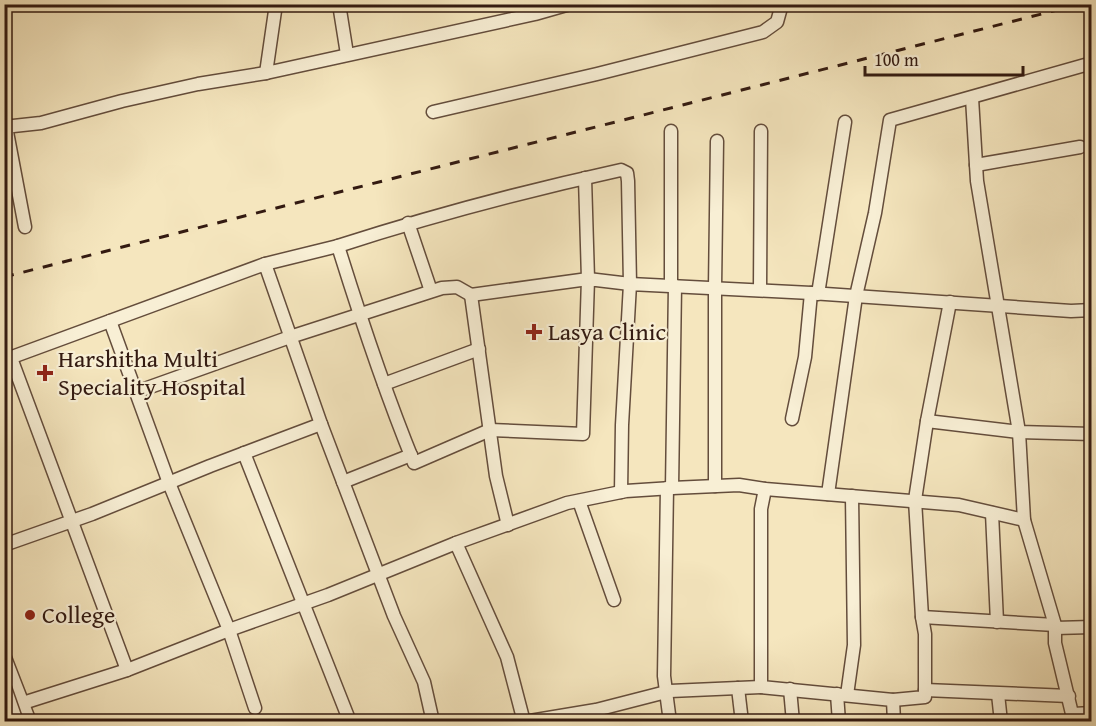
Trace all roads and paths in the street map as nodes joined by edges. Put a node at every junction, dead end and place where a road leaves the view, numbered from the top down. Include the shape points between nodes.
1 (276, 4) edge
2 (339, 4) edge
3 (570, 4) edge
4 (782, 4) edge
5 (534, 9) edge
6 (347, 54) junction
7 (1092, 63) edge
8 (266, 73) junction
9 (972, 98) junction
10 (433, 112) dead end
11 (845, 122) dead end
12 (5, 123) edge
13 (670, 131) dead end
14 (761, 131) dead end
15 (717, 141) dead end
16 (1080, 147) dead end
17 (976, 165) junction
18 (585, 178) junction
19 (408, 223) junction
20 (26, 227) dead end
21 (338, 246) junction
22 (265, 264) junction
23 (588, 279) junction
24 (630, 284) junction
25 (673, 286) junction
26 (715, 288) junction
27 (760, 290) junction
28 (431, 291) junction
29 (815, 293) junction
30 (471, 295) junction
31 (856, 296) junction
32 (950, 302) junction
33 (996, 305) junction
34 (1092, 310) edge
35 (359, 314) junction
36 (110, 321) junction
37 (290, 337) junction
38 (479, 349) junction
39 (8, 359) edge
40 (384, 384) junction
41 (136, 392) junction
42 (792, 419) dead end
43 (927, 421) junction
44 (321, 424) junction
45 (490, 430) junction
46 (1019, 432) junction
47 (1092, 434) edge
48 (244, 453) junction
49 (411, 455) junction
50 (343, 482) junction
51 (169, 483) junction
52 (715, 486) junction
53 (669, 488) junction
54 (765, 489) junction
55 (621, 492) junction
56 (828, 494) junction
57 (852, 496) junction
58 (915, 500) junction
59 (579, 501) junction
60 (992, 513) junction
61 (72, 520) junction
62 (1024, 520) junction
63 (508, 525) junction
64 (456, 543) junction
65 (4, 545) edge
66 (379, 575) junction
67 (614, 600) dead end
68 (302, 604) junction
69 (922, 617) junction
70 (998, 622) junction
71 (1055, 627) junction
72 (1092, 627) edge
73 (229, 630) junction
74 (4, 655) edge
75 (127, 670) junction
76 (4, 685) edge
77 (761, 687) junction
78 (738, 688) junction
79 (790, 689) junction
80 (925, 690) junction
81 (665, 693) junction
82 (998, 694) junction
83 (842, 695) junction
84 (1069, 696) junction
85 (893, 700) junction
86 (23, 703) junction
87 (4, 705) edge
88 (255, 708) dead end
89 (1092, 713) edge
90 (1074, 718) edge
91 (17, 722) edge
92 (30, 722) edge
93 (350, 722) edge
94 (433, 722) edge
95 (524, 722) edge
96 (670, 722) edge
97 (742, 722) edge
98 (793, 722) edge
99 (839, 722) edge
100 (894, 722) edge
101 (1001, 722) edge

1 - 8 street
2 - 6 street
3 - 5 street
4 - 10 street via 777,22 763,32
5 - 6 street
6 - 8 street
7 - 9 street
8 - 12 street via 176,89 41,123
9 - 17 street
9 - 31 street via 890,120
11 - 29 street
12 - 20 street
13 - 25 street
14 - 27 street
15 - 26 street
16 - 17 street
17 - 33 street
18 - 19 street
18 - 23 street
18 - 24 street via 621,170 627,173
19 - 21 street
19 - 28 street
21 - 22 street
21 - 35 street
22 - 36 street
22 - 37 street
23 - 24 street
23 - 30 street
23 - 45 street via 583,434
24 - 25 street
24 - 55 street
25 - 26 street
25 - 53 street
26 - 27 street
26 - 52 street
27 - 29 street
28 - 30 street via 457,287
28 - 35 street
29 - 31 street
29 - 42 street
30 - 38 street
31 - 32 street
31 - 56 street
32 - 33 street
32 - 43 street
33 - 34 street
33 - 46 street
35 - 37 street
35 - 40 street
36 - 39 street
36 - 41 street
37 - 41 street
37 - 44 street
38 - 40 street
38 - 45 street
39 - 61 street
40 - 49 street
41 - 51 street
43 - 46 street
43 - 58 street
44 - 48 street
44 - 50 street
45 - 49 street via 414,463
45 - 63 street
46 - 47 street
46 - 62 street
48 - 51 street
48 - 68 street
49 - 50 street
50 - 66 street
51 - 61 street
51 - 73 street
52 - 53 street
52 - 54 street
53 - 55 street
53 - 81 street
54 - 56 street
54 - 77 street via 761,509
55 - 59 street
56 - 57 street
57 - 58 street
57 - 83 street via 854,645
58 - 60 street
58 - 69 street
59 - 63 street
59 - 67 street
60 - 62 street
60 - 70 street
61 - 65 street
61 - 75 street
62 - 71 street
63 - 64 street
64 - 66 street
64 - 95 street via 507,657
66 - 68 street
66 - 94 street via 424,682
68 - 73 street
68 - 93 street
69 - 70 street
69 - 80 street
70 - 71 street
71 - 72 street
71 - 84 street via 1055,643
73 - 75 street
73 - 88 street
74 - 86 street
75 - 86 street
76 - 91 street, bridge
77 - 78 street
77 - 79 street
78 - 81 street
78 - 97 street
79 - 83 street
79 - 98 street
80 - 82 street
80 - 85 street via 925,697
81 - 95 street
81 - 96 street
82 - 84 street
82 - 101 street
83 - 85 street
83 - 99 street
84 - 90 street
85 - 100 street
86 - 87 street
86 - 92 street
89 - 90 street

